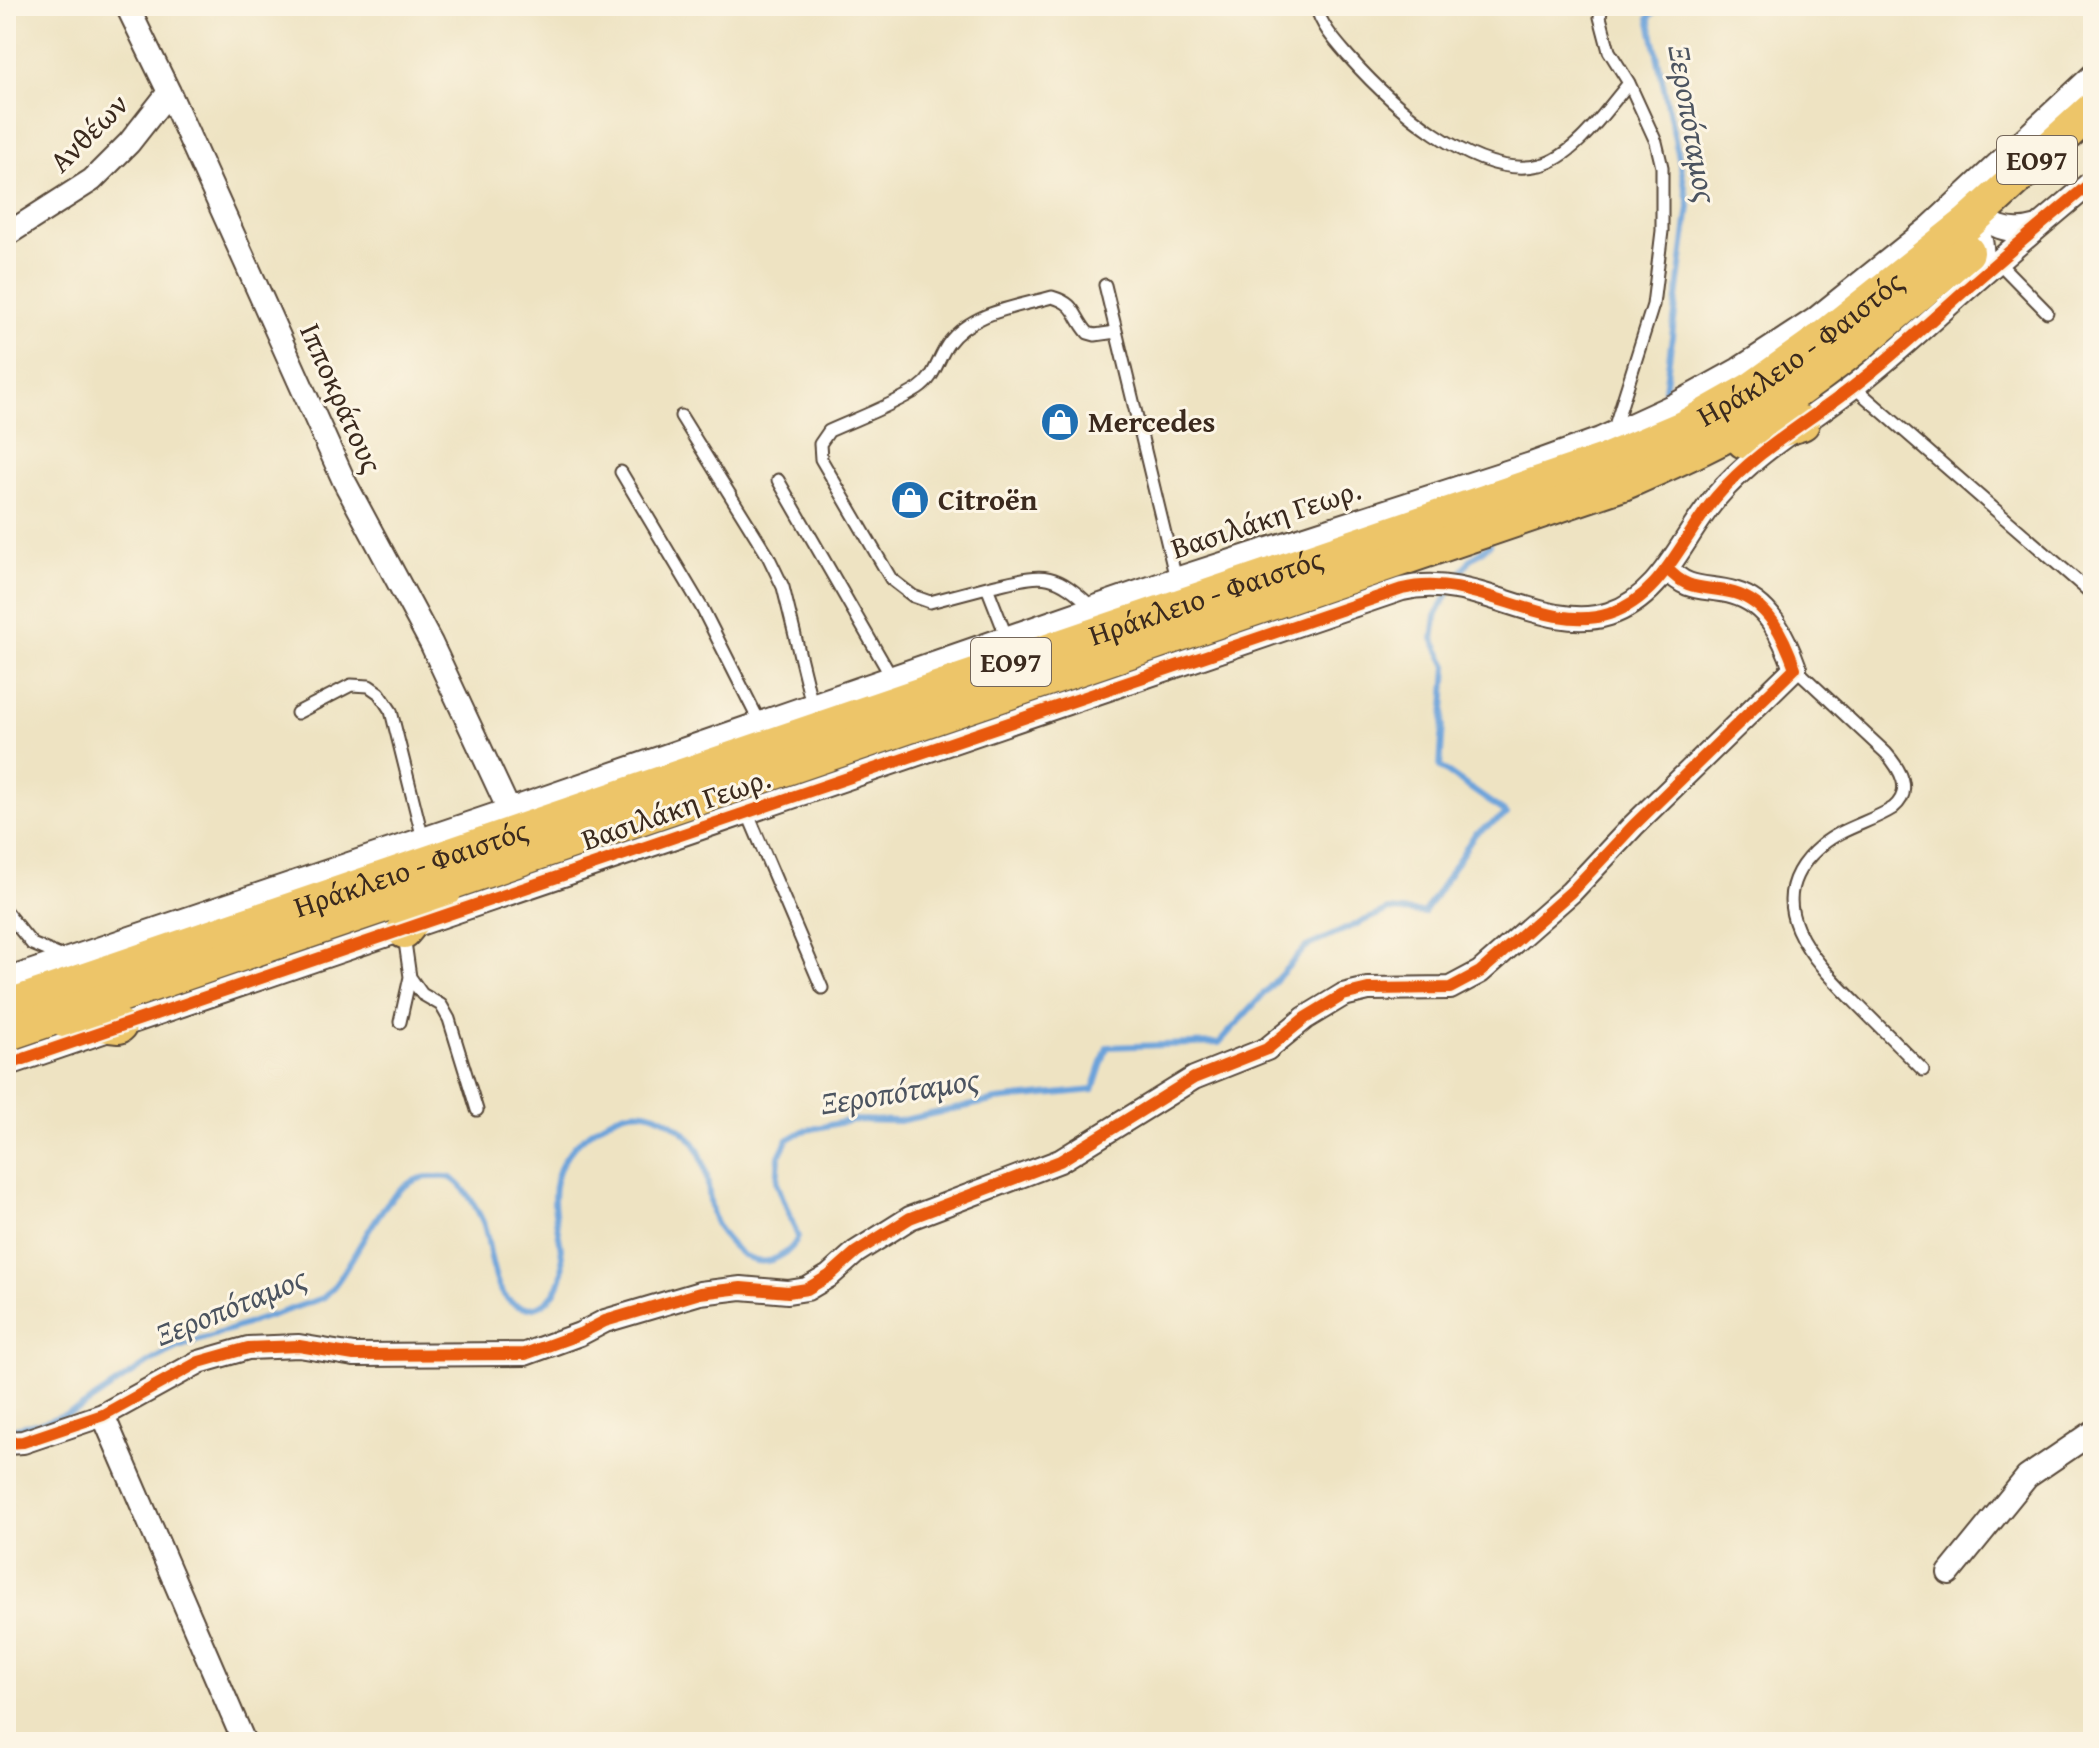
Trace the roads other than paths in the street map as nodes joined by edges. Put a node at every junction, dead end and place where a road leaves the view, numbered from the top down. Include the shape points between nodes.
1 (127, 6) edge
2 (1316, 6) edge
3 (1602, 6) edge
4 (2093, 75) edge
5 (1629, 83) junction
6 (169, 92) junction
7 (2093, 109) edge
8 (2093, 141) edge
9 (1997, 164) junction
10 (2093, 181) edge
11 (2039, 227) junction
12 (1923, 233) junction
13 (6, 235) edge
14 (1984, 240) junction
15 (1105, 285) dead end
16 (2047, 312) dead end
17 (1116, 332) junction
18 (1854, 387) junction
19 (681, 416) dead end
20 (1802, 423) junction
21 (1613, 433) junction
22 (621, 472) dead end
23 (778, 480) dead end
24 (1623, 483) junction
25 (1667, 568) junction
26 (1176, 579) junction
27 (1246, 582) junction
28 (987, 587) junction
29 (2092, 594) edge
30 (1093, 608) junction
31 (1007, 638) junction
32 (1795, 668) junction
33 (892, 678) junction
34 (812, 705) junction
35 (297, 713) dead end
36 (760, 723) junction
37 (509, 810) junction
38 (747, 812) junction
39 (423, 839) junction
40 (455, 882) junction
41 (6, 912) edge
42 (404, 931) junction
43 (68, 958) junction
44 (410, 977) junction
45 (6, 980) edge
46 (822, 988) dead end
47 (6, 1007) edge
48 (47, 1021) junction
49 (400, 1022) dead end
50 (119, 1026) junction
51 (6, 1034) edge
52 (6, 1065) edge
53 (1923, 1070) dead end
54 (477, 1110) dead end
55 (103, 1415) junction
56 (2093, 1432) edge
57 (6, 1443) edge
58 (1949, 1573) dead end
59 (244, 1742) edge

1 - 6 street, Ιπποκράτους
2 - 5 lane via 1328,32 1380,91 1444,140 1483,159 1521,168 1543,165 1572,148
3 - 5 lane via 1609,51
4 - 9 street, Βασιλάκη Γεωρ.
5 - 21 lane via 1662,167 1662,231 1653,305
6 - 13 street, Ανθέων via 92,180
6 - 37 street, Ιπποκράτους via 344,481 431,643
7 - 14 main road, Ηράκλειο - Φαιστός / ΕΟ97
8 - 14 main road, Ηράκλειο - Φαιστός / ΕΟ97
9 - 12 street, Βασιλάκη Γεωρ.
9 - 14 street via 1982,195
10 - 11 street, Βασιλάκη Γεωρ.
11 - 14 street, Βασιλάκη Γεωρ.
11 - 14 street
12 - 14 street via 1956,220
12 - 21 street, Βασιλάκη Γεωρ. via 1764,353
14 - 16 lane
14 - 18 street, Βασιλάκη Γεωρ.
14 - 24 main road, Ηράκλειο - Φαιστός / ΕΟ97 via 1838,361 1768,410
14 - 27 main road, Ηράκλειο - Φαιστός / ΕΟ97 via 1683,428 1539,485
15 - 17 lane
17 - 26 lane
17 - 28 lane via 1088,333 1074,309 1052,297 980,317 958,331 932,376 918,389 829,431 820,444 821,459 891,579 930,602
18 - 20 street, Βασιλάκη Γεωρ.
18 - 29 lane
19 - 34 lane via 783,587
20 - 24 main road
20 - 25 street, Βασιλάκη Γεωρ. via 1723,488
21 - 26 street, Βασιλάκη Γεωρ.
22 - 36 lane via 702,608
23 - 33 lane
24 - 40 main road, Ηράκλειο - Φαιστός / ΕΟ97
25 - 32 street via 1682,584 1752,601 1776,623
25 - 38 street, Βασιλάκη Γεωρ. via 1637,600 1589,618 1553,615 1477,591 1413,586
26 - 27 main road via 1210,585
26 - 30 street, Βασιλάκη Γεωρ.
27 - 47 main road, Ηράκλειο - Φαιστός / ΕΟ97
28 - 30 lane via 1053,577
28 - 31 lane
30 - 31 street, Βασιλάκη Γεωρ.
31 - 33 street, Βασιλάκη Γεωρ.
32 - 53 lane via 1886,753 1905,787 1893,808 1828,840 1810,857 1793,889 1796,930 1815,961
32 - 55 street via 1571,892 1480,972 1450,988 1368,989 1343,995 1267,1049 1194,1078 1060,1161 910,1218 807,1289 700,1293 605,1321 525,1354 354,1355 299,1346 248,1348 199,1362
33 - 34 street, Βασιλάκη Γεωρ.
34 - 36 street, Βασιλάκη Γεωρ.
35 - 39 lane via 351,685 379,693 391,711
36 - 37 street, Βασιλάκη Γεωρ.
37 - 39 street, Βασιλάκη Γεωρ.
38 - 42 street, Βασιλάκη Γεωρ.
38 - 46 lane
39 - 43 street, Βασιλάκη Γεωρ.
40 - 42 main road
40 - 48 main road, Ηράκλειο - Φαιστός / ΕΟ97
41 - 43 lane via 32,944
42 - 44 lane
42 - 50 street, Βασιλάκη Γεωρ.
43 - 45 street, Βασιλάκη Γεωρ.
44 - 49 lane
44 - 54 lane via 449,1019
48 - 50 main road
48 - 51 main road, Ηράκλειο - Φαιστός / ΕΟ97
50 - 52 street, Βασιλάκη Γεωρ.
55 - 57 street
55 - 59 street
56 - 58 street via 2027,1477

